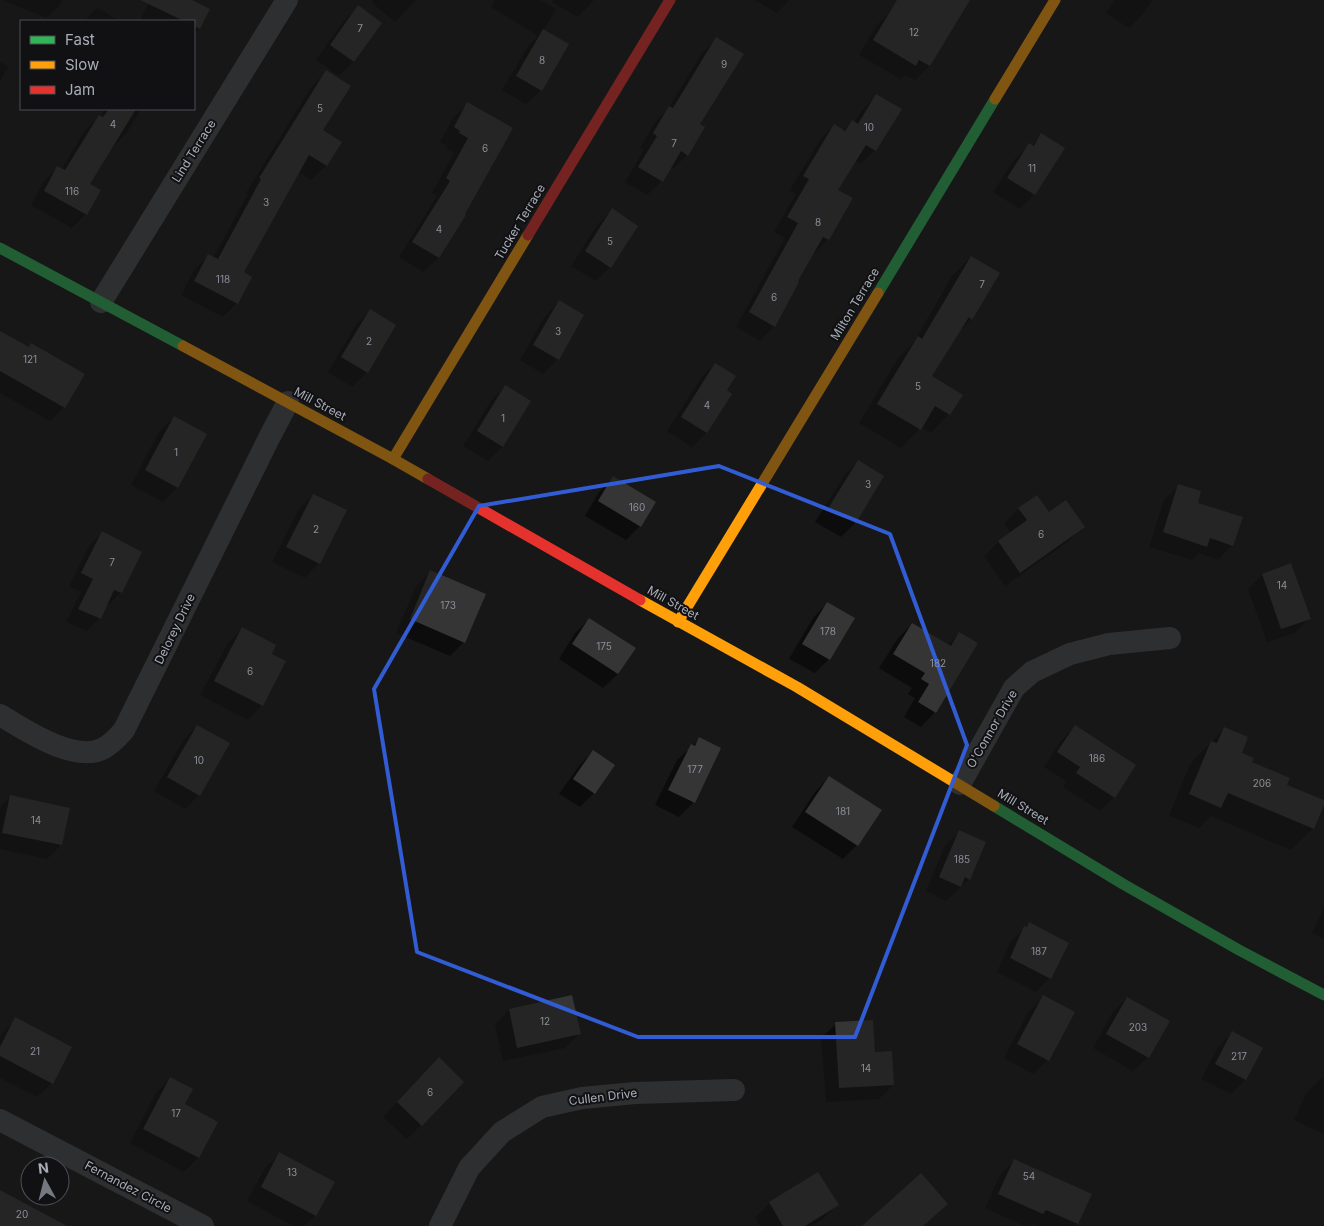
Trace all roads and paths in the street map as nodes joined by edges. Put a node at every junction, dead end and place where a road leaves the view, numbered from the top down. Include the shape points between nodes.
1 (287, 0) edge
2 (670, 0) edge
3 (1055, 0) edge
4 (0, 248) edge
5 (101, 302) junction
6 (288, 402) junction
7 (393, 459) junction
8 (678, 622) junction
9 (1170, 638) dead end
10 (0, 716) edge
11 (960, 784) junction
12 (1324, 995) edge
13 (734, 1090) dead end
14 (0, 1120) edge
15 (204, 1226) edge
16 (440, 1226) edge

1 - 5 street, Lind Terrace
2 - 7 street, Tucker Terrace
3 - 8 street, Milton Terrace
4 - 5 street, Mill Street
5 - 6 street, Mill Street
6 - 7 street, Mill Street
6 - 10 street, Delorey Drive via 124,730 115,741 103,749 74,751 44,740
7 - 8 street, Mill Street
8 - 11 street, Mill Street via 797,687
9 - 11 street, O'Connor Drive via 1109,644 1070,654 1032,672 1014,688
11 - 12 street, Mill Street via 1123,884
13 - 16 street, Cullen Drive via 626,1093 542,1107 502,1132 469,1168
14 - 15 street, Fernandez Circle

